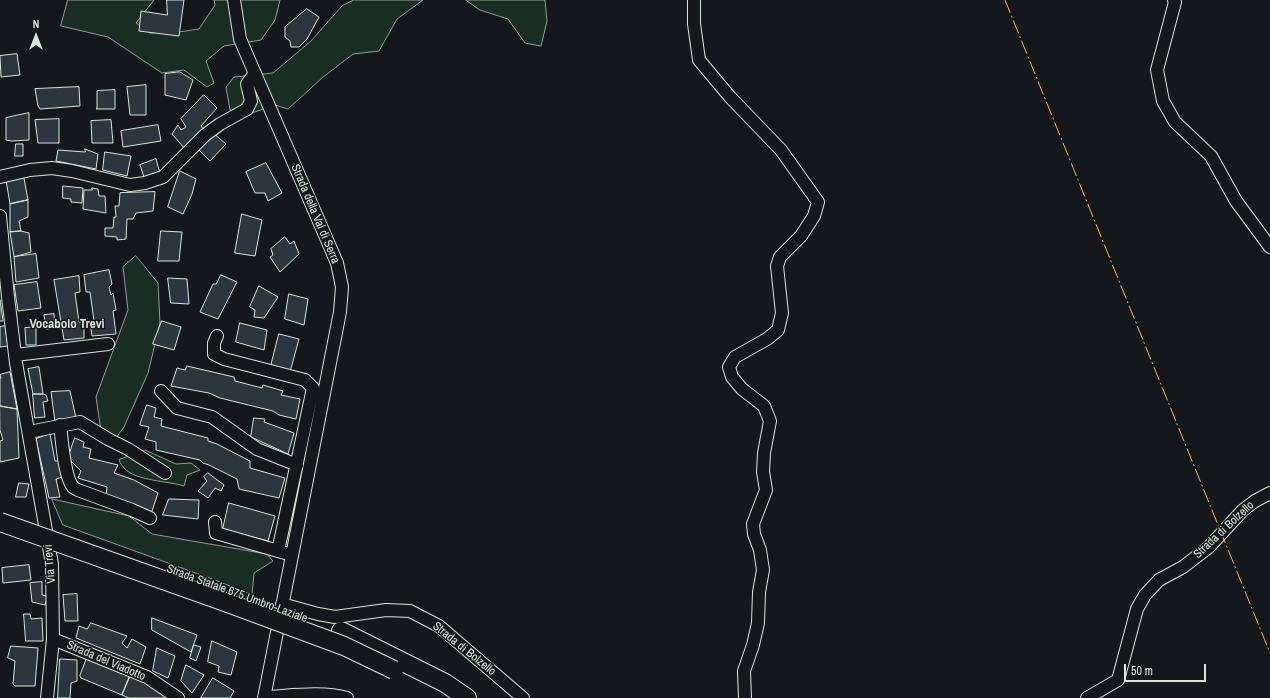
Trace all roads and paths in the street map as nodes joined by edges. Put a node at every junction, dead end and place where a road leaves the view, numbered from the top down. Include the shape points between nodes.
1 (234, 0) edge
2 (694, 0) edge
3 (1174, 0) edge
4 (255, 73) junction
5 (0, 177) edge
6 (0, 216) edge
7 (1270, 247) edge
8 (217, 336) dead end
9 (108, 344) dead end
10 (15, 355) junction
11 (160, 391) dead end
12 (60, 425) junction
13 (28, 432) junction
14 (296, 465) junction
15 (165, 474) dead end
16 (1270, 493) edge
17 (0, 509) edge
18 (150, 518) dead end
19 (0, 522) edge
20 (215, 522) dead end
21 (278, 551) junction
22 (292, 555) junction
23 (282, 604) junction
24 (53, 639) junction
25 (397, 665) junction
26 (47, 698) edge
27 (178, 698) edge
28 (264, 698) edge
29 (347, 698) edge
30 (448, 698) edge
31 (466, 698) edge
32 (523, 698) edge
33 (745, 698) edge
34 (1087, 698) edge

1 - 4 street, Strada della Val di Serra via 240,40
2 - 33 street via 699,60 730,97 781,150 818,202 810,223 780,257 776,266 782,314 778,330 735,357 729,367 732,377 742,389 764,406 770,421 764,453 763,472 766,490 753,524 763,570 758,623 744,671
3 - 7 street via 1157,70 1163,101 1175,122 1211,156 1236,201
4 - 5 street via 247,84 251,101 247,109 205,135 163,177 130,185 52,168
4 - 22 street, Strada della Val di Serra via 337,264 342,287 340,312
6 - 10 street, Via Trevi
8 - 14 street via 214,354 224,359 305,380 313,388
9 - 10 street
10 - 13 street, Via Trevi
11 - 14 street via 178,408 212,416 257,449
12 - 13 street
12 - 15 street via 80,422 128,449
12 - 18 street via 72,486
13 - 24 street, Via Trevi via 52,564
14 - 21 street
16 - 34 street, Strada di Bolzello via 1243,510 1209,547 1183,567 1158,580 1137,609 1118,680
17 - 25 highway, Strada Statale 675 Umbro-Laziale via 341,631
19 - 25 highway, Strada Statale 675 Umbro-Laziale, bridge
20 - 21 street via 216,533
21 - 22 street
22 - 23 street, Strada della Val di Serra
23 - 28 street, Strada della Val di Serra
23 - 32 street, Strada di Bolzello via 335,617 386,610 410,611 439,626
24 - 26 street, Via Trevi
24 - 27 street, Strada del Viadotto via 147,677
25 - 30 highway, Strada Statale 675 Umbro-Laziale
25 - 31 highway, Strada Statale 675 Umbro-Laziale via 445,683
28 - 29 street, Strada della Val di Serra via 320,695

